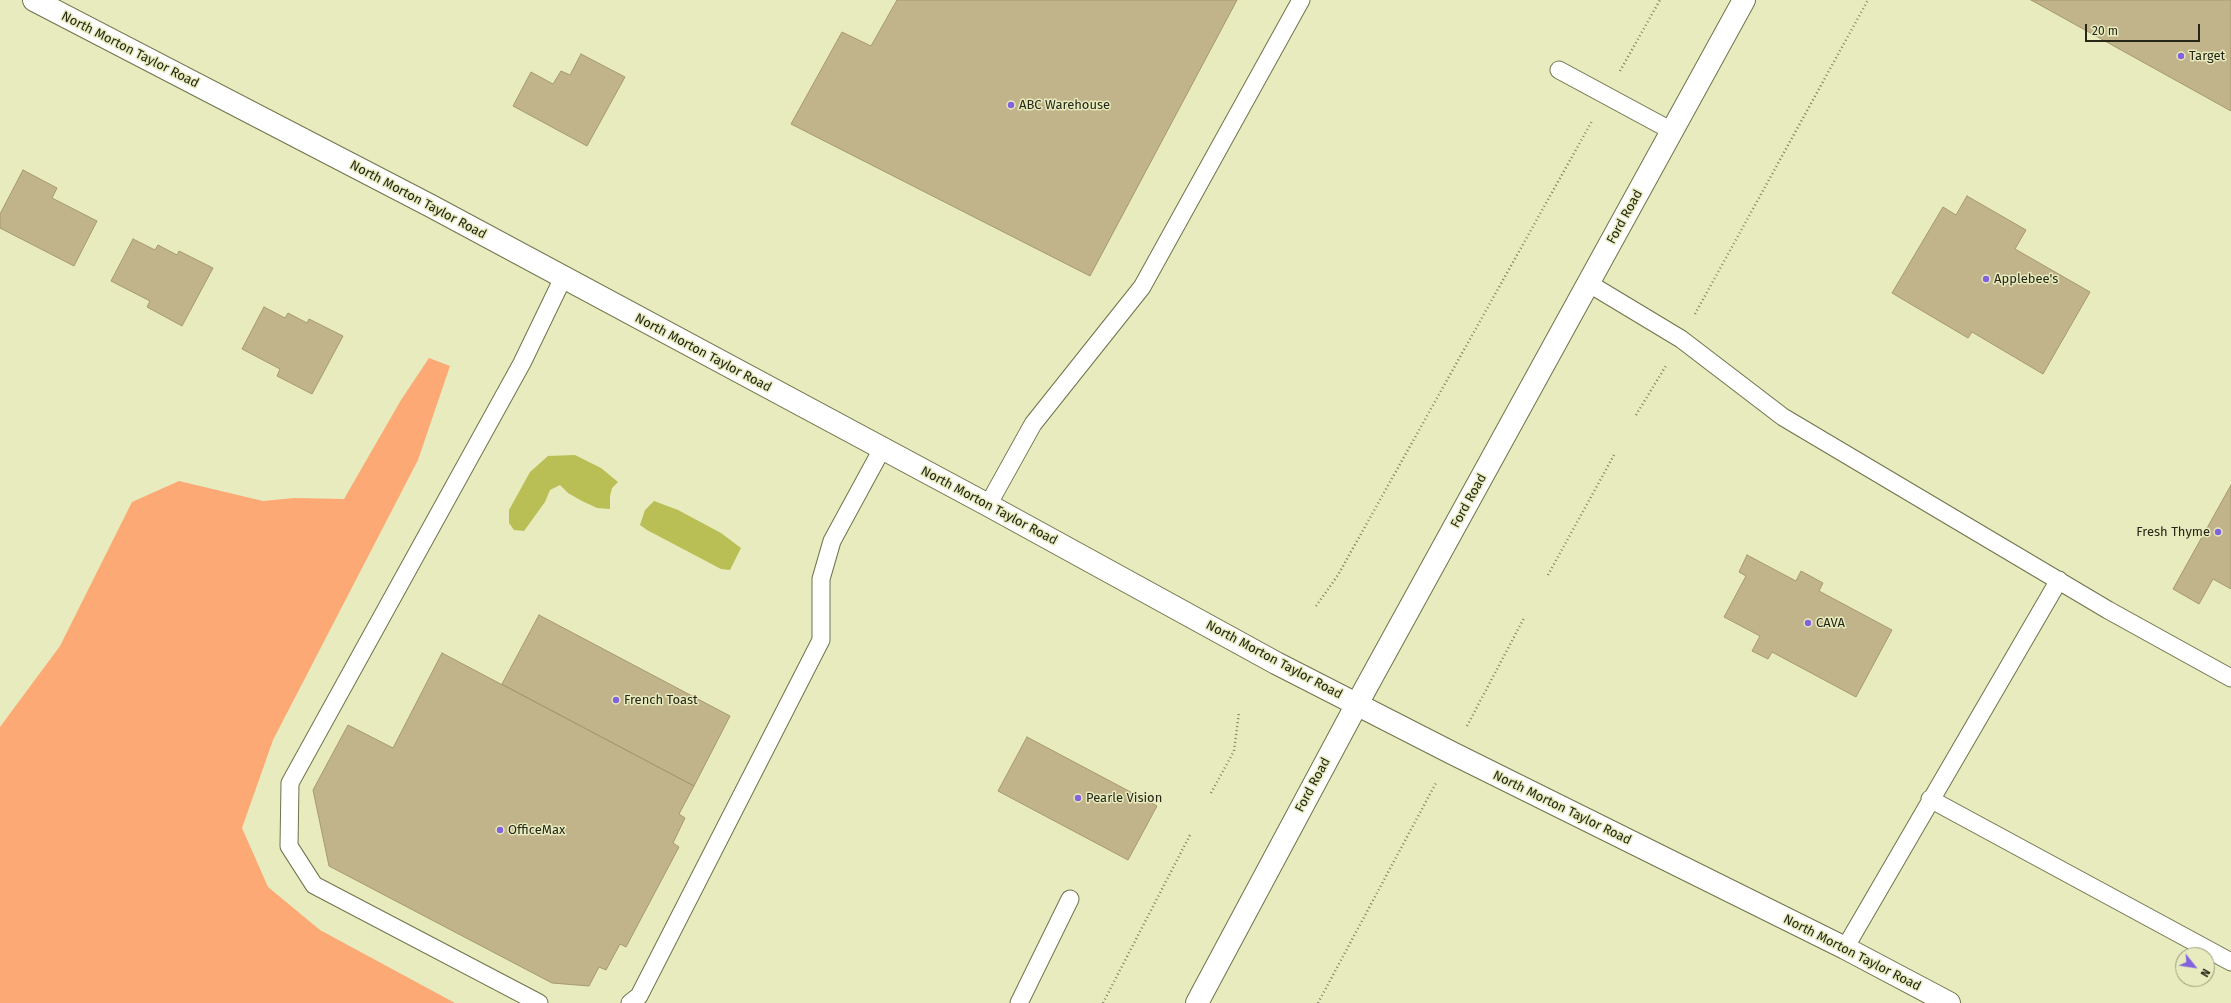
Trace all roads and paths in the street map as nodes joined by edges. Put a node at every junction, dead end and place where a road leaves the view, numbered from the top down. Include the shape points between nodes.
1 (34, 0) edge
2 (1301, 0) edge
3 (1660, 0) edge
4 (1744, 0) edge
5 (1868, 0) edge
6 (1559, 70) dead end
7 (1606, 96) junction
8 (1672, 131) junction
9 (563, 278) junction
10 (1588, 283) junction
11 (1695, 314) dead end
12 (1667, 364) dead end
13 (1636, 415) dead end
14 (882, 448) junction
15 (1614, 455) dead end
16 (988, 505) junction
17 (1548, 575) dead end
18 (2058, 580) junction
19 (1316, 606) dead end
20 (1524, 618) dead end
21 (2231, 678) edge
22 (1357, 704) junction
23 (1239, 712) dead end
24 (1452, 753) junction
25 (1211, 793) dead end
26 (1930, 798) junction
27 (1190, 835) dead end
28 (1070, 899) dead end
29 (1845, 948) junction
30 (2231, 962) edge
31 (539, 1003) edge
32 (630, 1003) edge
33 (1019, 1003) edge
34 (1103, 1003) edge
35 (1197, 1003) edge
36 (1318, 1003) edge
37 (1949, 1003) edge

1 - 9 street, North Morton Taylor Road via 431,206
2 - 16 lane via 1142,287 1033,424
3 - 7 path
4 - 8 street, Ford Road
5 - 11 path
6 - 7 lane
7 - 8 lane
7 - 19 path via 1338,575
8 - 10 street, Ford Road
9 - 14 street, North Morton Taylor Road
9 - 31 lane via 522,363 290,783 289,846 314,885
10 - 18 lane via 1681,339 1783,417
10 - 22 street, Ford Road
12 - 13 path
14 - 16 street, North Morton Taylor Road
14 - 32 lane via 832,541 821,579 821,640 672,934 639,996
15 - 17 path
16 - 22 street, North Morton Taylor Road via 1269,659
18 - 21 lane
18 - 26 lane
20 - 24 path
22 - 24 street, North Morton Taylor Road
22 - 35 street, Ford Road
23 - 25 path via 1234,751
24 - 29 street, North Morton Taylor Road
24 - 36 path
26 - 29 lane
26 - 30 lane
27 - 34 path
28 - 33 lane
29 - 37 street, North Morton Taylor Road

